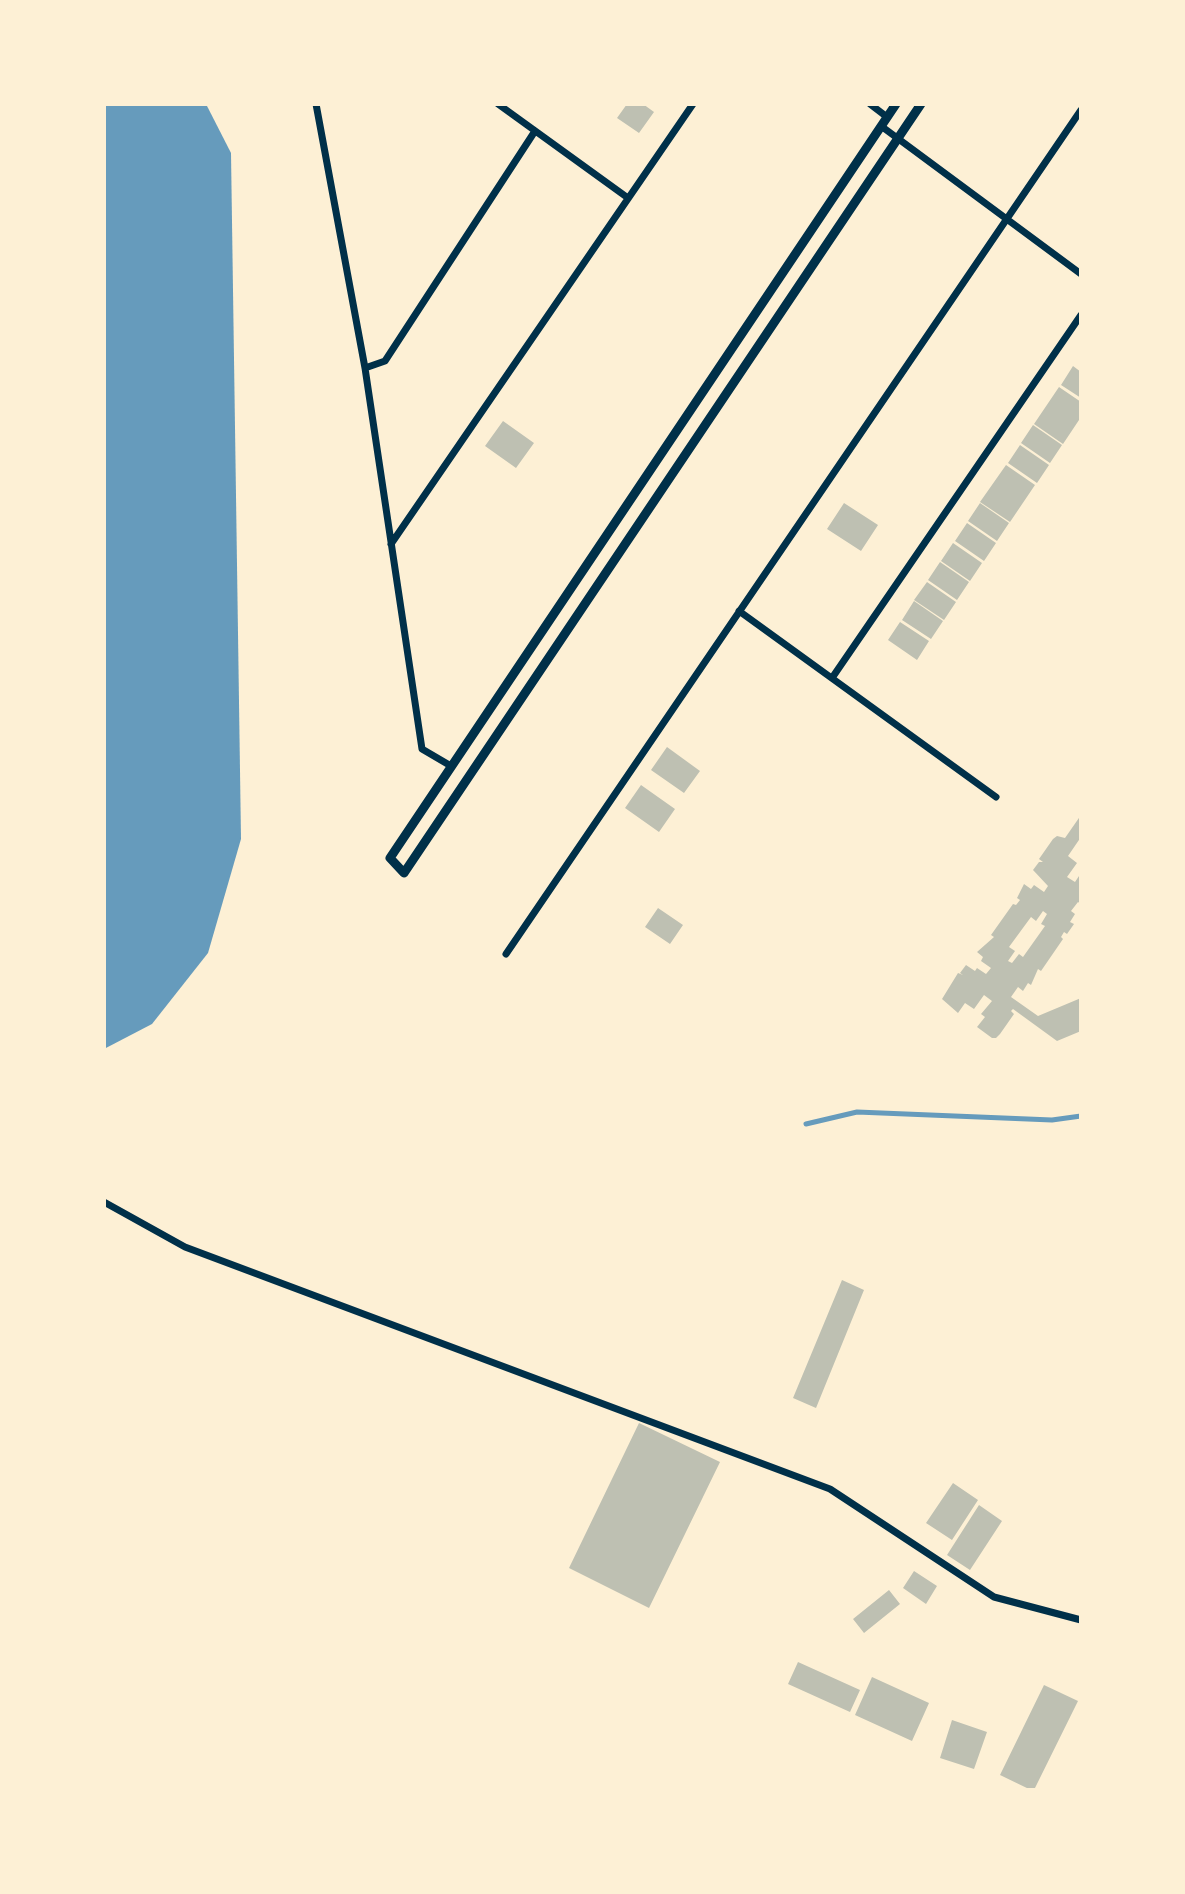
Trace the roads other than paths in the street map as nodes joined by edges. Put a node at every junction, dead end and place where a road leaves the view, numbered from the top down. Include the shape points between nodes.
1 (316, 104) edge
2 (498, 104) edge
3 (693, 104) edge
4 (870, 104) edge
5 (896, 104) edge
6 (921, 104) edge
7 (1081, 110) edge
8 (887, 117) junction
9 (881, 126) junction
10 (535, 131) junction
11 (898, 138) junction
12 (628, 198) junction
13 (1007, 219) junction
14 (1081, 274) edge
15 (1081, 315) edge
16 (365, 368) junction
17 (391, 544) junction
18 (739, 611) junction
19 (832, 678) junction
20 (451, 766) junction
21 (996, 797) dead end
22 (506, 954) dead end
23 (104, 1202) edge
24 (1081, 1620) edge

1 - 16 street
2 - 10 street
3 - 12 street
4 - 8 street
5 - 8 street
6 - 11 street
7 - 13 street
8 - 9 street
9 - 11 street
9 - 20 street
10 - 12 street
10 - 16 street via 385,361
11 - 13 street
11 - 20 street via 404,873 390,858
12 - 17 street
13 - 14 street
13 - 18 street
15 - 19 street
16 - 17 street
17 - 20 street via 422,749
18 - 19 street
18 - 22 street
19 - 21 street
23 - 24 street via 185,1247 830,1489 994,1597

